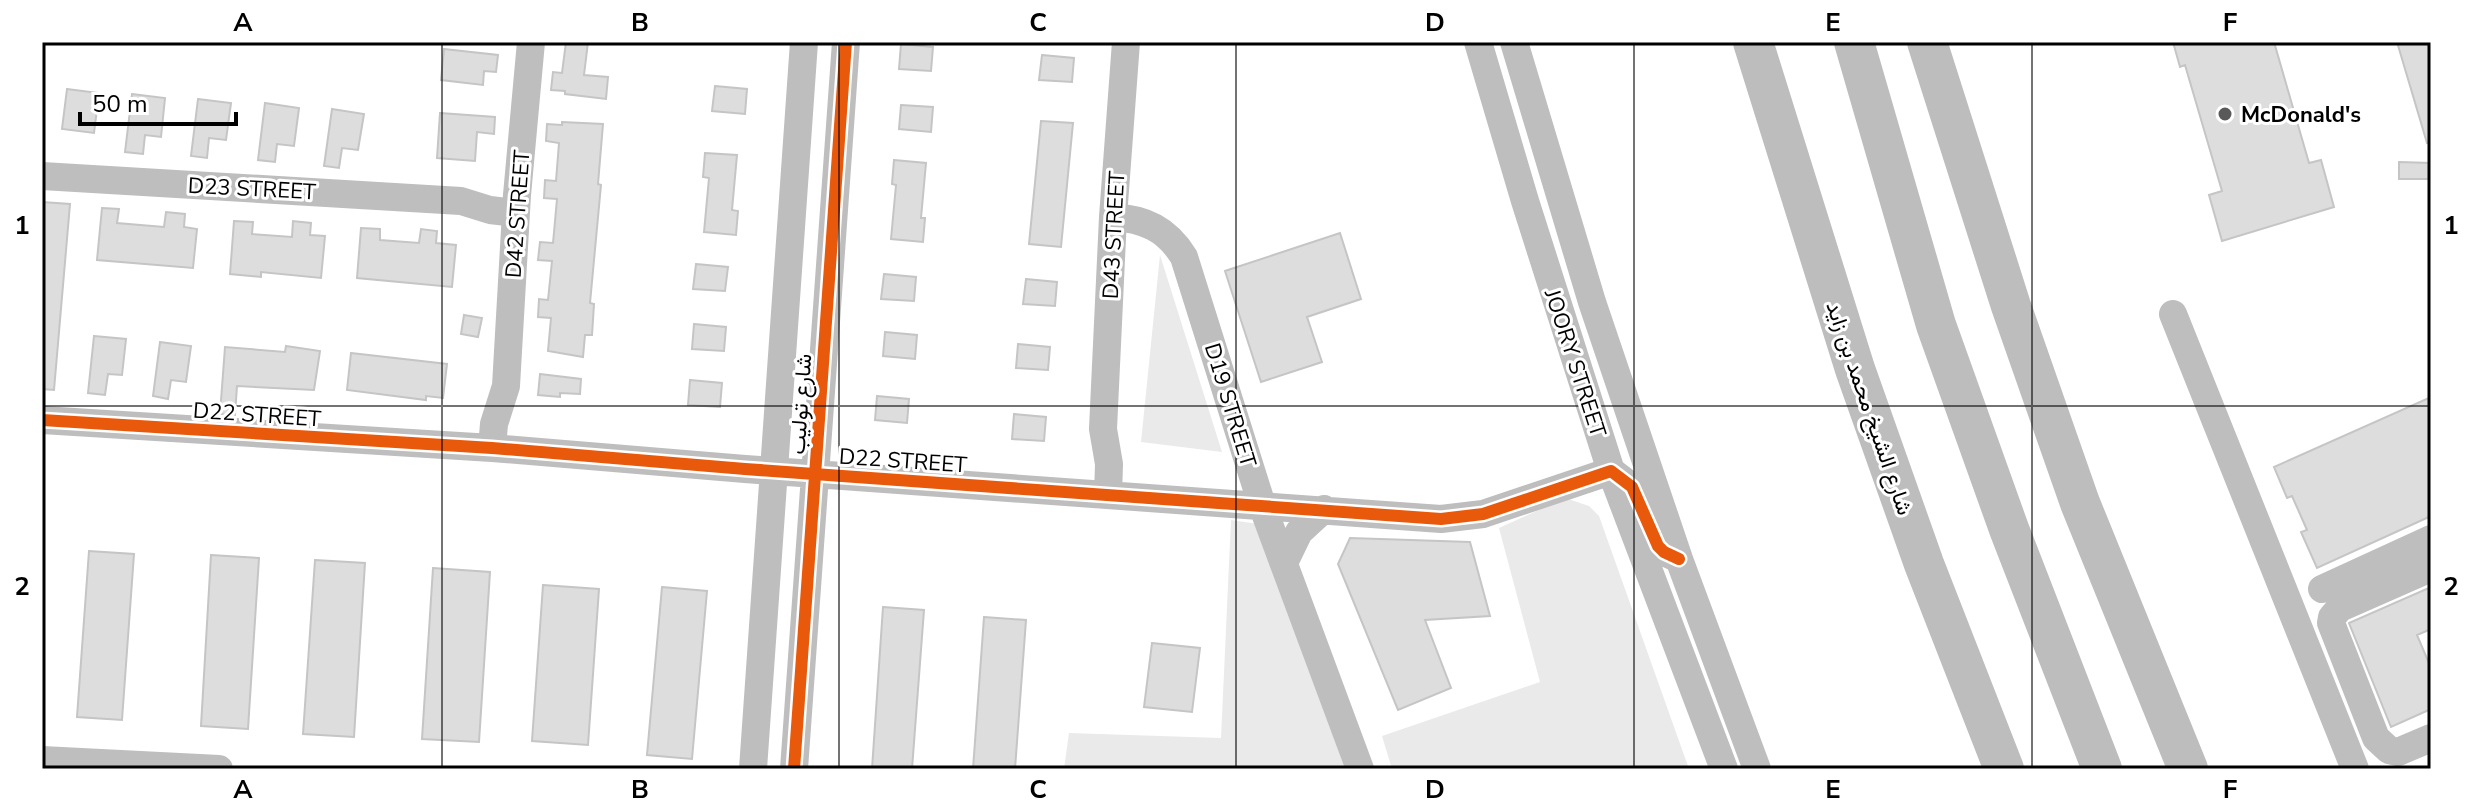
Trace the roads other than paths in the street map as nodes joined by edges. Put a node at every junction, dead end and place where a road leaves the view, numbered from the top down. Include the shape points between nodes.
1 (531, 42) edge
2 (804, 42) edge
3 (846, 42) edge
4 (1126, 42) edge
5 (1478, 42) edge
6 (1514, 42) edge
7 (1753, 42) edge
8 (1854, 42) edge
9 (1927, 42) edge
10 (42, 176) edge
11 (517, 204) junction
12 (1113, 217) junction
13 (2173, 314) dead end
14 (42, 420) edge
15 (502, 449) junction
16 (1611, 471) junction
17 (774, 472) junction
18 (815, 474) junction
19 (1098, 494) junction
20 (1262, 505) junction
21 (1324, 509) junction
22 (2431, 539) edge
23 (1679, 559) junction
24 (1284, 563) junction
25 (2431, 568) edge
26 (2322, 589) dead end
27 (2431, 738) edge
28 (42, 760) edge
29 (219, 769) edge
30 (753, 769) edge
31 (794, 769) edge
32 (1360, 769) edge
33 (1724, 769) edge
34 (1757, 769) edge
35 (2004, 769) edge
36 (2102, 769) edge
37 (2188, 769) edge
38 (2355, 769) edge

1 - 11 street, D42 STREET
2 - 17 street, شارع توليب
3 - 18 street, شارع توليب
4 - 12 street, D43 STREET
5 - 16 street, JOORY STREET
6 - 23 street, JOORY STREET via 1592,302
7 - 35 highway, شارع الشيخ محمد بن زايد via 1855,369
8 - 36 highway via 1936,325
9 - 37 highway via 2080,503
10 - 11 street, D23 STREET via 461,201 490,210
11 - 15 street, D42 STREET via 506,386 513,425
12 - 19 street, D43 STREET via 1103,429 1109,464
12 - 20 street, D19 STREET via 1155,226 1184,257
13 - 38 street
14 - 15 street, D22 STREET
15 - 17 street, D22 STREET
16 - 21 street, D22 STREET via 1469,517
16 - 23 street via 1632,487 1658,546
16 - 33 street, JOORY STREET
17 - 18 street, D22 STREET
17 - 30 street, شارع توليب
18 - 19 street, D22 STREET
18 - 31 street, شارع توليب
19 - 20 street, D22 STREET
20 - 21 street, D22 STREET
20 - 24 street, D19 STREET
21 - 24 street via 1299,532
22 - 26 street
23 - 34 street, JOORY STREET
24 - 32 street, D19 STREET
25 - 27 street via 2340,608 2331,623 2381,746 2398,752
28 - 29 street

